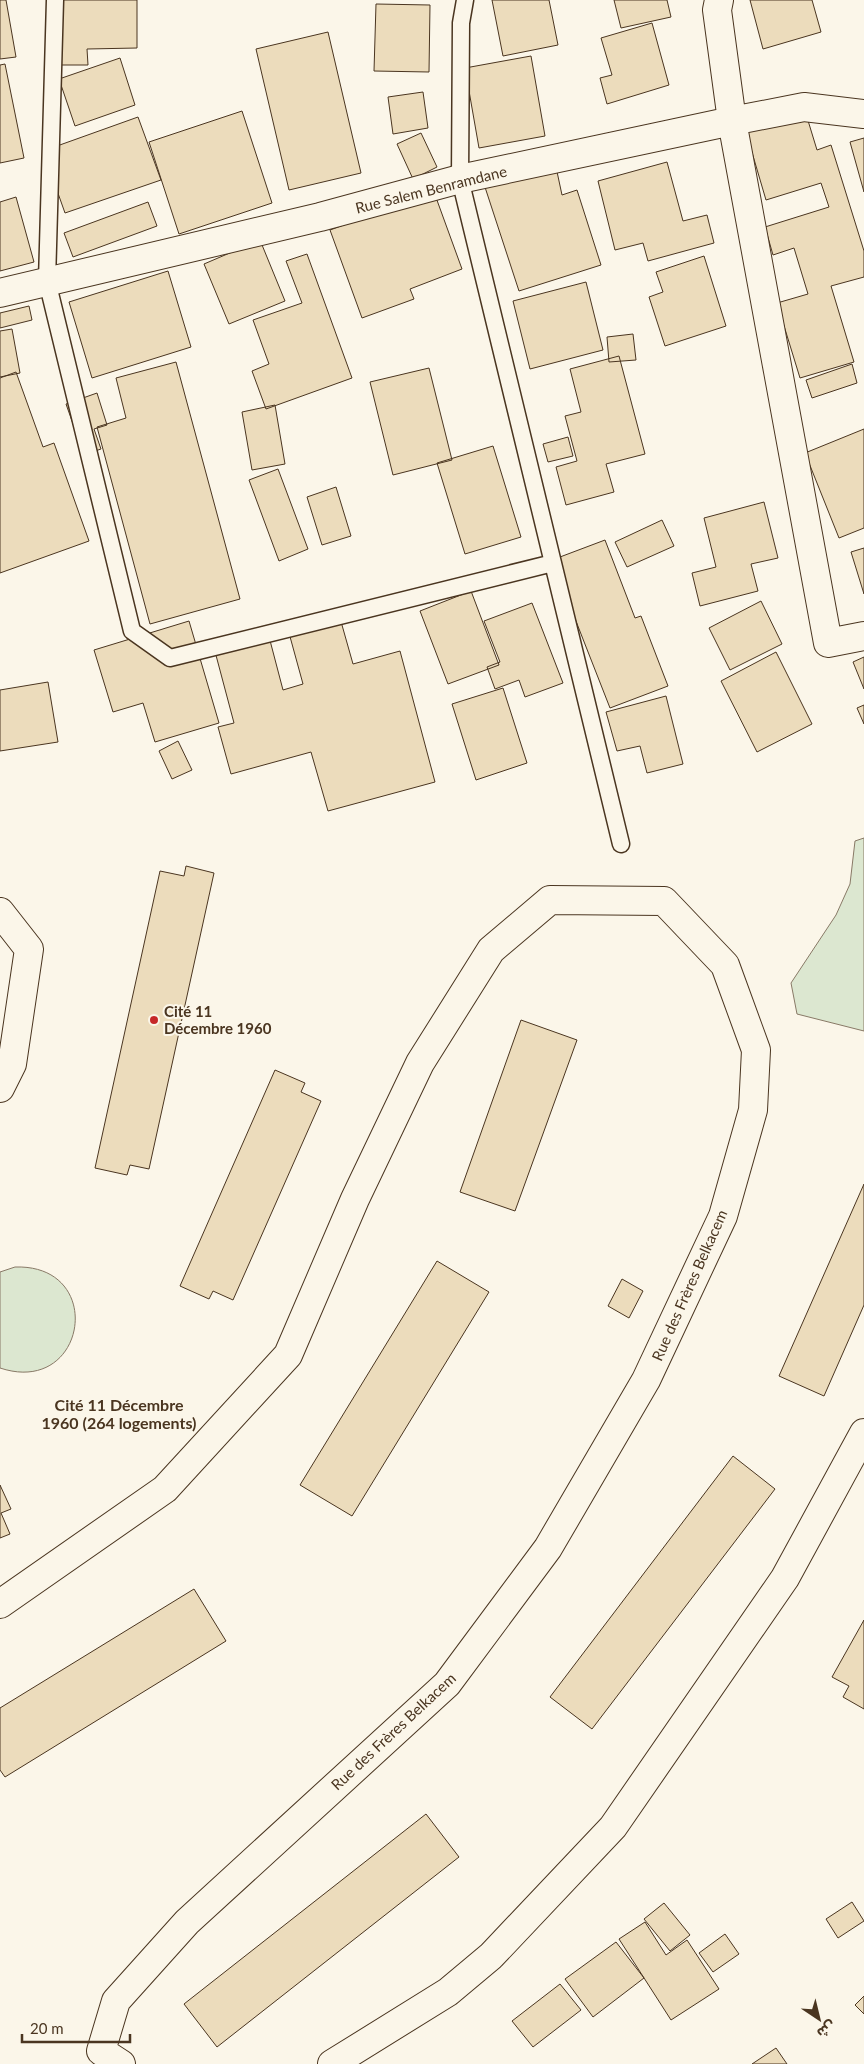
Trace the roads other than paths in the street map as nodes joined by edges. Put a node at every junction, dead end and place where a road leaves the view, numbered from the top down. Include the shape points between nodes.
1 (55, 0) edge
2 (465, 0) edge
3 (719, 0) edge
4 (864, 114) edge
5 (732, 121) junction
6 (460, 180) junction
7 (47, 281) junction
8 (0, 292) edge
9 (553, 563) junction
10 (864, 636) edge
11 (621, 844) dead end
12 (0, 912) edge
13 (0, 1088) edge
14 (864, 1433) edge
15 (0, 1604) edge
16 (102, 2060) edge
17 (332, 2064) edge

1 - 7 lane
2 - 6 lane via 461,22
3 - 5 street via 717,10
4 - 5 street, Rue Salem Benramdane via 804,107
5 - 6 street, Rue Salem Benramdane
5 - 10 street via 828,643
6 - 7 street, Rue Salem Benramdane via 320,217
6 - 9 lane
7 - 8 street, Rue Salem Benramdane
7 - 9 lane via 132,631 170,658
9 - 11 lane
12 - 13 street via 29,949 12,1064
14 - 17 street via 785,1578 613,1827 491,1956 448,1992
15 - 16 street, Rue des Frères Belkacem via 165,1489 288,1355 354,1199 420,1063 491,950 550,900 664,901 725,965 756,1050 753,1110 722,1216 646,1380 548,1548 447,1684 187,1922 116,2001

